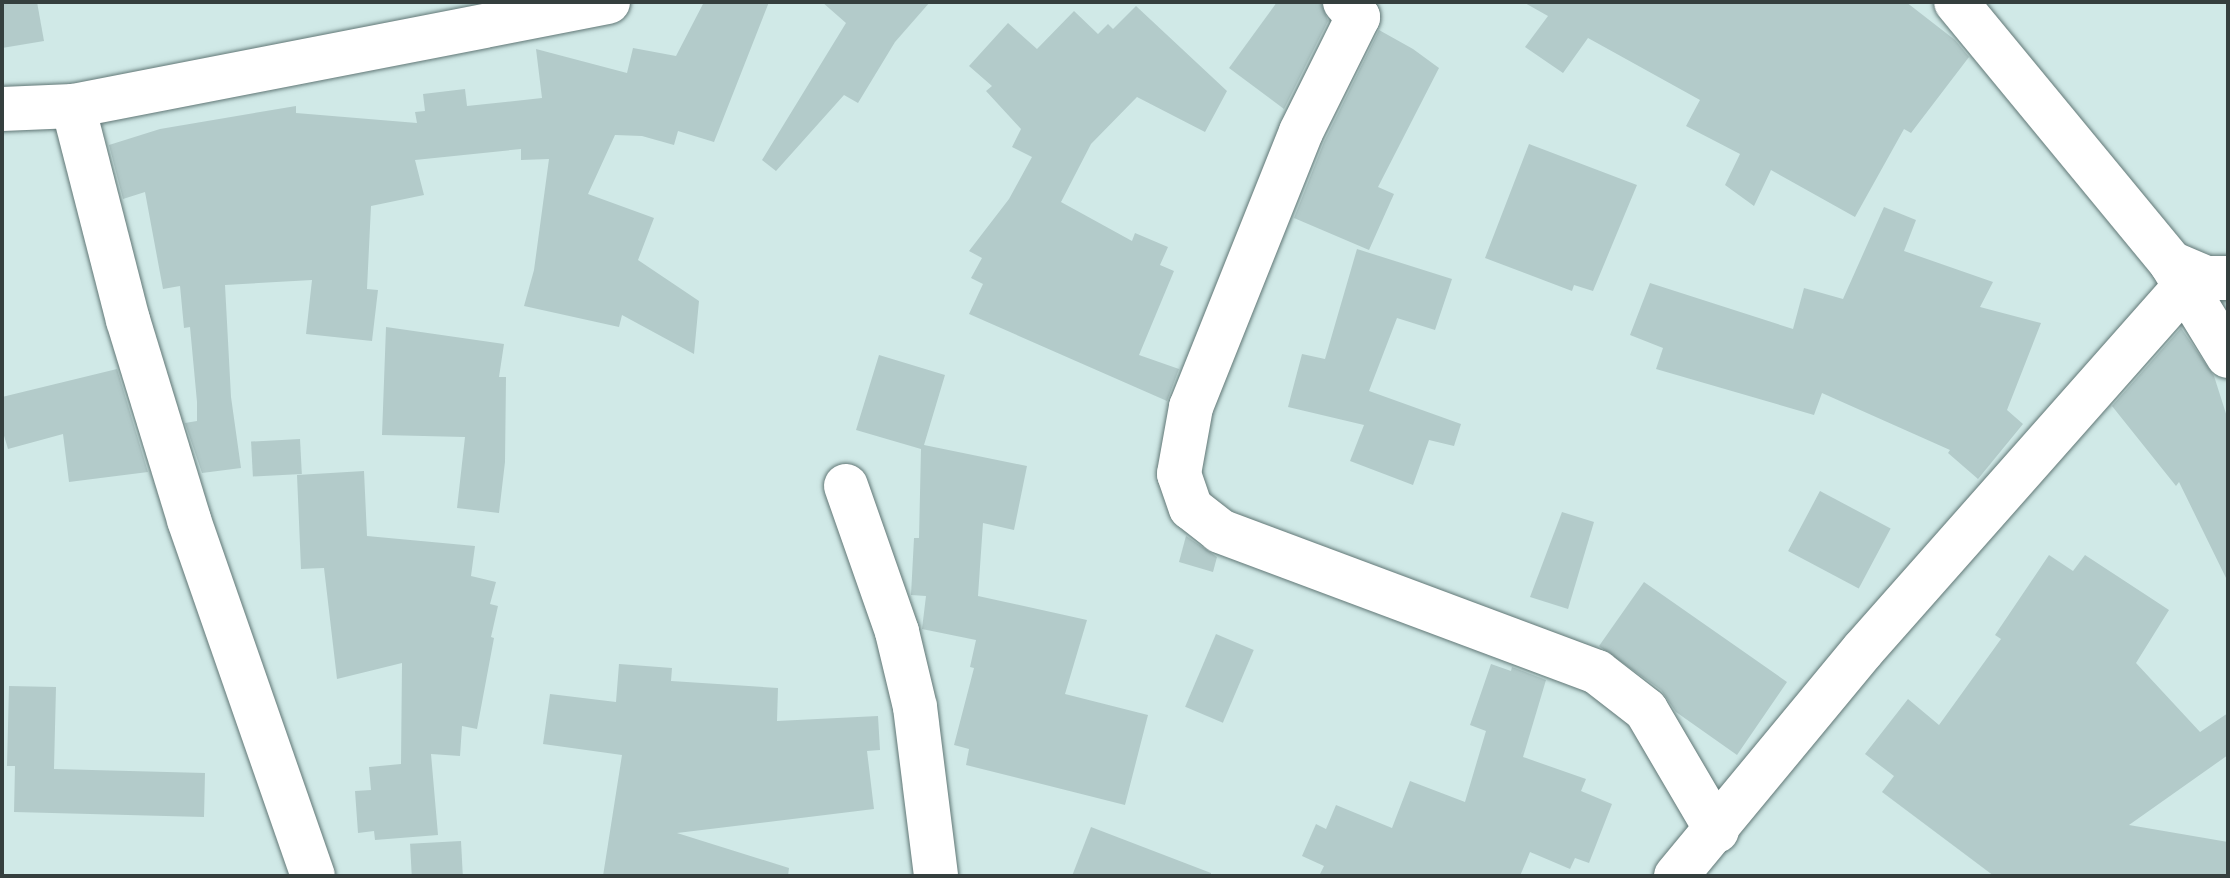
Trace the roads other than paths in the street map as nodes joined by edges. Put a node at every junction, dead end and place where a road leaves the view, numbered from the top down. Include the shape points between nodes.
1 (608, 2) edge
2 (1345, 2) edge
3 (1956, 2) edge
4 (73, 106) junction
5 (2, 109) edge
6 (2228, 241) edge
7 (2198, 276) edge
8 (2228, 356) edge
9 (846, 486) dead end
10 (1717, 831) junction
11 (313, 876) edge
12 (936, 876) edge
13 (1676, 876) edge

1 - 4 street
2 - 10 street via 1358,17 1301,132 1191,407 1179,474 1191,508 1220,531 1597,672 1646,710
3 - 7 street
4 - 5 street
4 - 11 street via 128,320 189,520
6 - 7 street
7 - 8 street
7 - 10 street via 1863,650
9 - 12 street via 897,632 915,707
10 - 13 street

